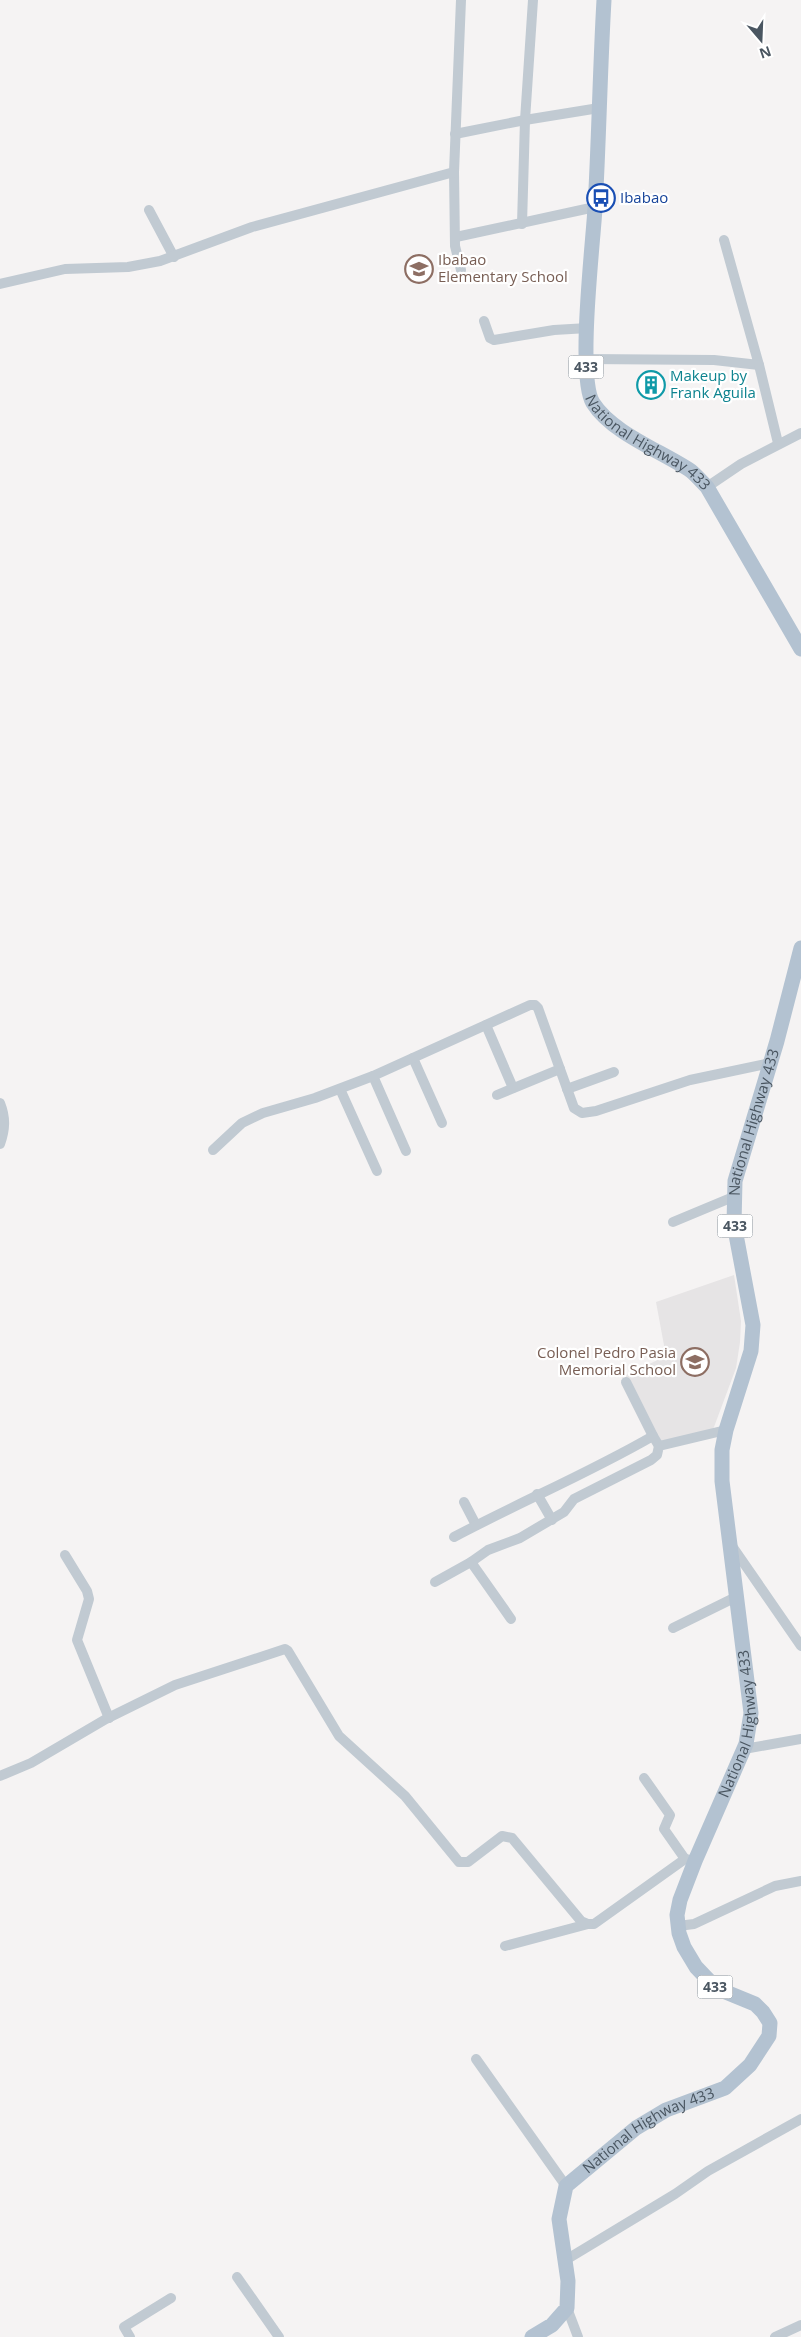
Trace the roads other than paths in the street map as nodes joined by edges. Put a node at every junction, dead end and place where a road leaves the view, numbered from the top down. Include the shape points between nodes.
1 (461, 0) edge
2 (533, 0) edge
3 (604, 0) edge
4 (599, 108) junction
5 (525, 120) junction
6 (455, 134) junction
7 (454, 172) junction
8 (595, 208) junction
9 (149, 210) dead end
10 (522, 224) junction
11 (456, 237) junction
12 (724, 240) dead end
13 (174, 257) junction
14 (461, 270) dead end
15 (0, 284) edge
16 (484, 321) dead end
17 (588, 328) junction
18 (587, 359) junction
19 (759, 365) junction
20 (801, 433) edge
21 (778, 443) junction
22 (707, 487) junction
23 (801, 649) edge
24 (801, 948) edge
25 (486, 1025) junction
26 (413, 1058) junction
27 (770, 1063) junction
28 (560, 1070) junction
29 (614, 1072) dead end
30 (373, 1076) junction
31 (513, 1088) junction
32 (340, 1089) junction
33 (567, 1089) junction
34 (497, 1095) dead end
35 (0, 1104) edge
36 (442, 1123) dead end
37 (0, 1144) edge
38 (213, 1150) dead end
39 (406, 1151) dead end
40 (378, 1171) dead end
41 (733, 1197) junction
42 (674, 1222) dead end
43 (626, 1382) dead end
44 (726, 1430) junction
45 (653, 1436) junction
46 (659, 1446) junction
47 (537, 1494) junction
48 (464, 1502) dead end
49 (552, 1520) junction
50 (476, 1525) junction
51 (454, 1536) dead end
52 (729, 1542) junction
53 (65, 1555) dead end
54 (471, 1562) junction
55 (435, 1582) dead end
56 (738, 1596) junction
57 (511, 1618) dead end
58 (674, 1628) dead end
59 (801, 1646) edge
60 (109, 1718) junction
61 (801, 1738) edge
62 (744, 1749) junction
63 (0, 1776) edge
64 (644, 1778) dead end
65 (690, 1860) junction
66 (801, 1882) edge
67 (588, 1924) junction
68 (678, 1926) junction
69 (506, 1946) dead end
70 (476, 2059) dead end
71 (801, 2119) edge
72 (566, 2186) junction
73 (564, 2261) junction
74 (237, 2277) dead end
75 (171, 2298) dead end
76 (567, 2308) junction
77 (801, 2325) edge
78 (130, 2337) edge
79 (279, 2337) edge
80 (532, 2337) edge
81 (578, 2337) edge
82 (775, 2337) edge

1 - 6 street
2 - 5 street
3 - 4 main road, National Highway 433 / 433
4 - 5 street
4 - 8 main road, National Highway 433 / 433
5 - 6 street
5 - 10 street
6 - 7 street
7 - 11 street
7 - 13 street via 252,228
8 - 10 street
8 - 17 main road, National Highway 433 / 433
9 - 13 street
10 - 11 street
11 - 14 street
12 - 19 street
13 - 15 street via 128,267 54,271
16 - 17 street via 490,338 494,340
17 - 18 main road, National Highway 433 / 433
18 - 19 street via 714,360
18 - 22 main road, National Highway 433 / 433 via 592,401 603,415 693,473
19 - 21 street
20 - 21 street
21 - 22 street
22 - 23 main road, National Highway 433 / 433
24 - 27 main road, National Highway 433 / 433
25 - 26 street
25 - 28 street via 535,1005 542,1016
25 - 31 street
26 - 30 street
26 - 36 street
27 - 33 street via 690,1080 582,1113 574,1108
27 - 41 main road, National Highway 433 / 433 via 738,1167
28 - 31 street
28 - 33 street
29 - 33 street
30 - 32 street
30 - 39 street
31 - 34 street
32 - 38 street via 263,1113 242,1123
32 - 40 street
35 - 37 street via 5,1118
41 - 42 street
41 - 44 main road, National Highway 433 / 433 via 734,1224 753,1325 751,1351
43 - 45 street
44 - 46 street
44 - 52 main road, National Highway 433 / 433 via 722,1481
45 - 46 street
45 - 47 street via 607,1462
46 - 49 street via 657,1456 652,1460 574,1498 564,1512
47 - 49 street
47 - 50 street
48 - 50 street
49 - 54 street via 520,1538 488,1550
50 - 51 street
52 - 56 main road, National Highway 433 / 433
52 - 59 street
53 - 60 street via 88,1591 89,1599 77,1640
54 - 55 street
54 - 57 street
56 - 58 street
56 - 62 main road, National Highway 433 / 433 via 751,1712
60 - 63 street via 54,1751
60 - 67 street via 175,1685 285,1649 338,1736 405,1796 459,1862 468,1862 502,1836 512,1838 581,1921
61 - 62 street
62 - 65 main road, National Highway 433 / 433
64 - 65 street via 670,1815 664,1829
65 - 67 street via 594,1924
65 - 68 main road, National Highway 433 / 433 via 680,1900
66 - 68 street via 775,1886 694,1924
67 - 69 street
68 - 72 main road, National Highway 433 / 433 via 684,1947 704,1976 716,1988 754,2004 770,2023 769,2036 750,2065 725,2088 666,2110 636,2128
70 - 72 street
71 - 73 street via 708,2171
72 - 73 main road via 559,2220
73 - 76 main road via 568,2281
74 - 79 street
75 - 78 street via 124,2327
76 - 80 main road via 552,2326
76 - 81 street
77 - 82 street

